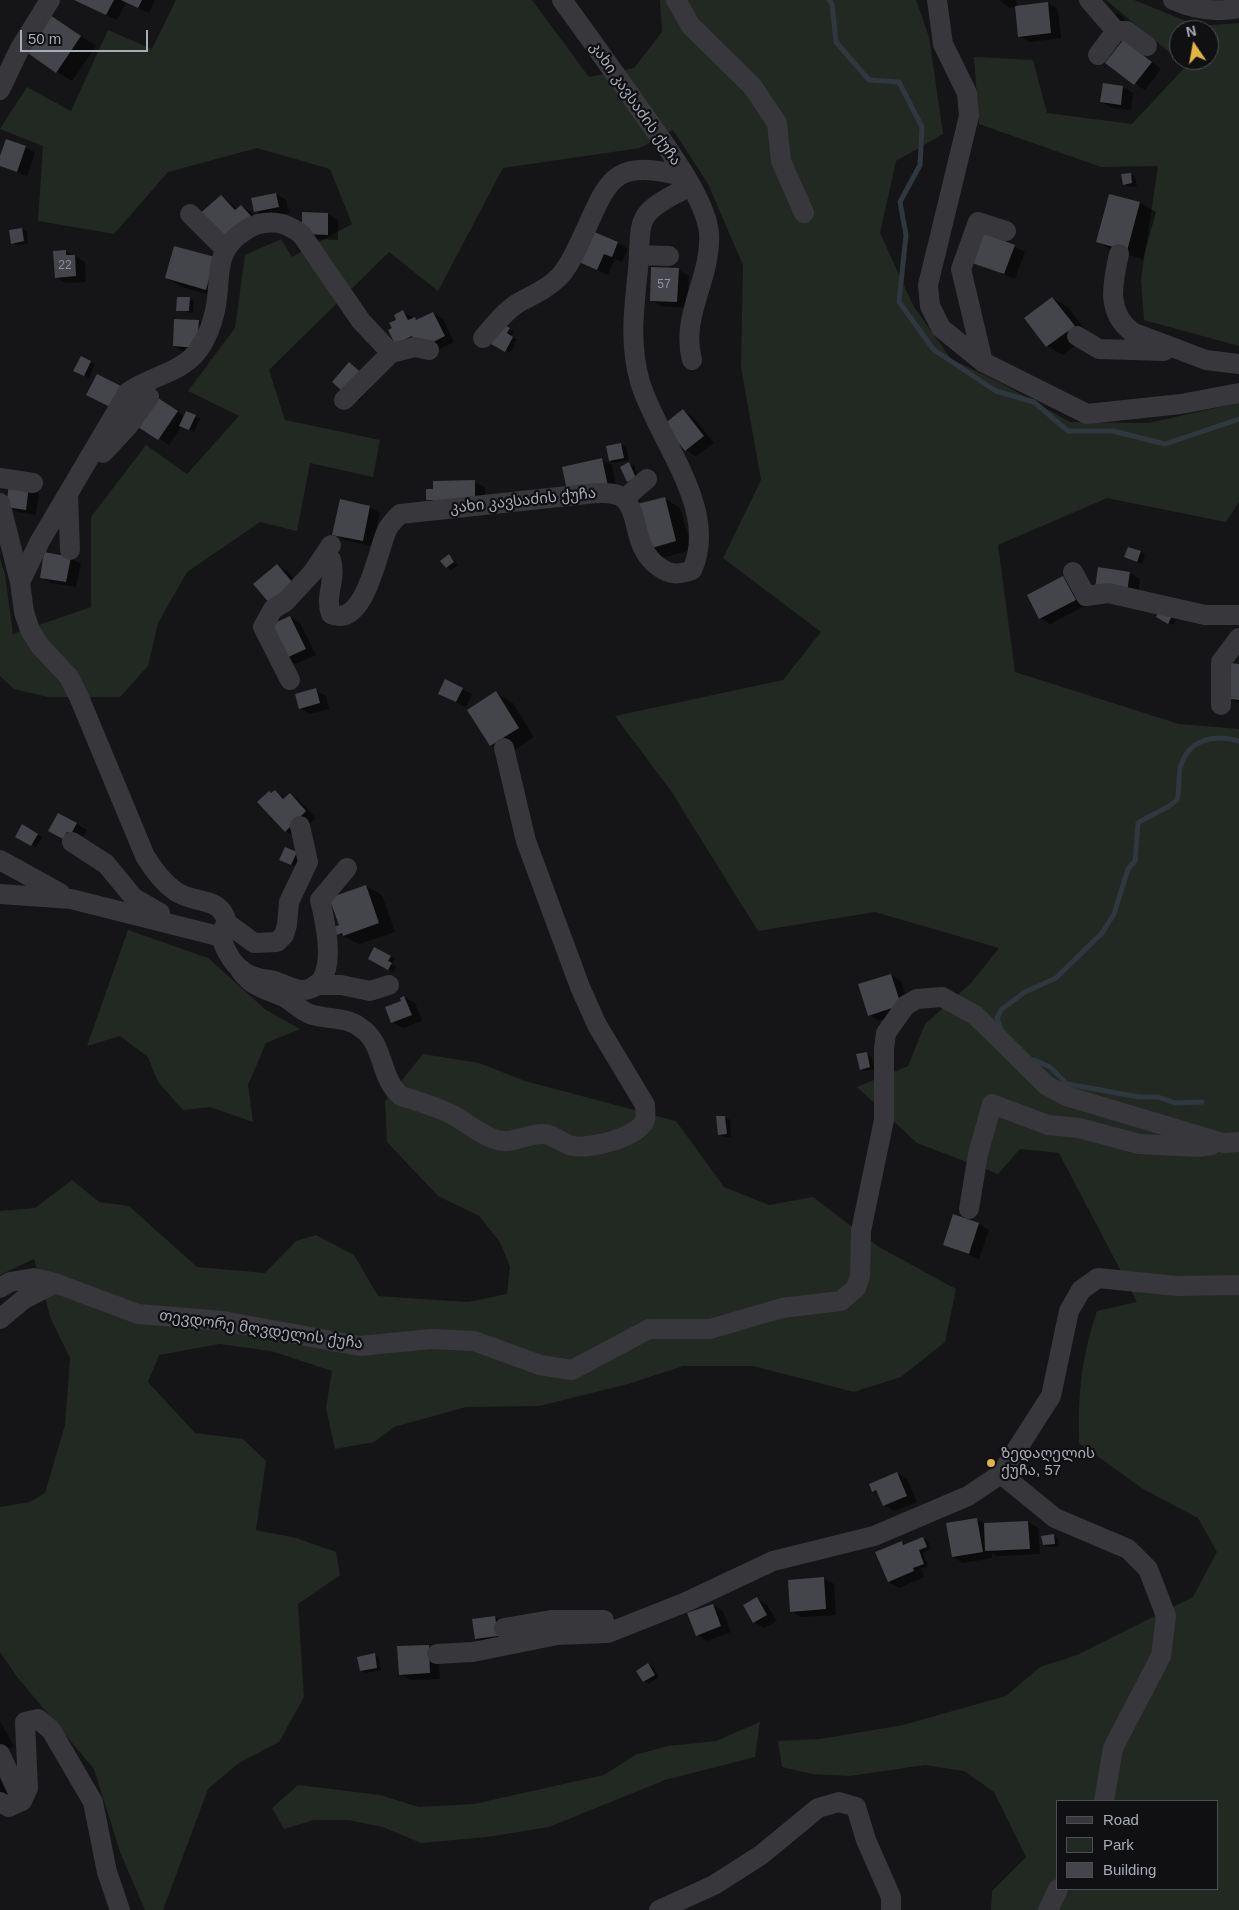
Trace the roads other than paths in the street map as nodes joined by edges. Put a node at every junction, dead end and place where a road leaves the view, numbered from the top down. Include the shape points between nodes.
1 (50, 0) edge
2 (562, 0) edge
3 (676, 0) edge
4 (937, 0) edge
5 (1089, 0) edge
6 (1173, 0) edge
7 (1239, 8) edge
8 (1116, 31) junction
9 (1147, 46) dead end
10 (1098, 55) dead end
11 (0, 90) edge
12 (685, 177) junction
13 (804, 213) dead end
14 (190, 214) dead end
15 (1006, 231) dead end
16 (225, 249) junction
17 (1120, 254) dead end
18 (639, 255) junction
19 (669, 256) dead end
20 (1077, 336) dead end
21 (483, 338) dead end
22 (429, 350) dead end
23 (172, 351) dead end
24 (391, 353) junction
25 (1189, 354) junction
26 (692, 360) dead end
27 (983, 362) junction
28 (1239, 364) edge
29 (167, 372) junction
30 (1239, 393) edge
31 (148, 396) dead end
32 (344, 400) dead end
33 (82, 471) junction
34 (0, 478) edge
35 (647, 480) dead end
36 (33, 483) dead end
37 (68, 493) junction
38 (624, 498) junction
39 (0, 503) edge
40 (70, 550) dead end
41 (1072, 572) dead end
42 (20, 582) junction
43 (1239, 615) edge
44 (1239, 638) edge
45 (290, 680) dead end
46 (1221, 705) dead end
47 (504, 748) dead end
48 (300, 826) dead end
49 (72, 842) dead end
50 (0, 860) edge
51 (347, 868) dead end
52 (0, 883) edge
53 (0, 894) edge
54 (28, 895) junction
55 (71, 899) junction
56 (179, 925) junction
57 (223, 929) junction
58 (240, 970) junction
59 (315, 985) junction
60 (389, 985) dead end
61 (1231, 1142) edge
62 (969, 1209) dead end
63 (55, 1283) junction
64 (1239, 1285) edge
65 (0, 1288) edge
66 (0, 1319) edge
67 (1000, 1474) junction
68 (686, 1602) junction
69 (504, 1628) dead end
70 (437, 1654) dead end
71 (0, 1754) edge
72 (1104, 1800) edge
73 (22, 1801) junction
74 (0, 1802) edge
75 (107, 1872) junction
76 (1058, 1890) edge
77 (107, 1910) edge
78 (120, 1910) edge
79 (659, 1910) edge
80 (891, 1910) edge
81 (1048, 1910) edge

1 - 11 street via 19,50
2 - 12 street, კახი კავსაძის ქუჩა
3 - 13 street via 691,26 753,87 777,123 781,161
4 - 27 street via 943,44 967,93 969,116 928,285 930,306 941,328
5 - 8 street
6 - 7 street via 1194,9 1224,11
8 - 9 street via 1127,32
8 - 10 street
12 - 18 street, კახი კავსაძის ქუჩა via 681,191 653,206 643,217
12 - 21 street via 660,170 619,174 608,183 560,276 540,293 516,304
12 - 26 street via 704,211 709,234 705,271 689,325 688,343
14 - 16 street
15 - 27 street via 978,222 961,269
16 - 24 street via 236,236 255,224 275,222 292,226 302,235 361,320
16 - 29 street via 208,333 188,362
17 - 25 street via 1111,296 1124,326
18 - 19 street
18 - 38 street, კახი კავსაძის ქუჩა via 632,327 634,347 647,404 683,473 697,520 700,541 692,570 681,574 668,573 648,558
20 - 25 street via 1099,349
22 - 24 street via 415,347
23 - 29 street
24 - 32 street
25 - 28 street via 1206,360
27 - 30 street via 1086,414 1181,404
29 - 33 street via 140,383 128,392
31 - 33 street via 129,425
33 - 37 street
34 - 36 street
35 - 38 street
37 - 40 street
37 - 42 street
38 - 45 street, კახი კავსაძის ქუჩა via 614,493 596,493 400,514 388,527 358,607 348,616 339,618 331,614 327,604 333,568 328,550 295,593 273,610 263,626
39 - 42 street
41 - 43 street via 1086,596 1108,593 1205,615
42 - 57 street via 30,630 69,678 79,697 145,856 155,872 174,890 221,908
44 - 46 street via 1221,662
47 - 58 street via 526,841 580,987 596,1025 645,1105 645,1120 635,1132 618,1140 574,1147 548,1134 540,1133 518,1140 498,1140 487,1136 452,1115 400,1096 394,1090 378,1048 359,1026 347,1020 311,1014 286,998 257,988
48 - 57 street via 308,862 289,902 284,935 276,942 254,943
49 - 56 street via 106,864 134,898
50 - 55 street
51 - 59 street via 320,900 330,951 323,976
52 - 54 street
53 - 54 street
54 - 55 street
55 - 56 street
56 - 57 street via 214,935
57 - 58 street via 224,946
58 - 59 street via 259,979 303,990
59 - 60 street via 342,985 370,991
61 - 62 street via 1198,1146 1139,1144 1080,1128 1048,1125 992,1104 978,1154
61 - 63 street, თევდორე მღვდელის ქუჩა via 1066,1096 1046,1085 975,1016 942,997 917,999 906,1005 886,1033 884,1120 861,1231 860,1276 856,1288 841,1301 782,1308 710,1328 649,1329 572,1370 540,1365 474,1340 431,1338 360,1346 223,1321 138,1314
63 - 65 street, თევდორე მღვდელის ქუჩა via 34,1278 10,1282
63 - 66 street via 24,1299
64 - 67 street via 1177,1286 1098,1278 1081,1290 1069,1312 1051,1396
67 - 68 street via 968,1496 874,1536 802,1563 773,1561
67 - 72 street via 1055,1518 1128,1549 1148,1569 1166,1616 1161,1656 1114,1748
68 - 69 street via 604,1620 551,1620
68 - 70 street via 608,1633 556,1635 473,1652
71 - 73 street
73 - 74 street via 9,1807
73 - 75 street via 28,1788 25,1722 38,1718 51,1730 93,1802
75 - 77 street via 103,1887
75 - 78 street
76 - 81 street
79 - 80 street via 714,1885 761,1854 818,1808 839,1802 856,1807 866,1840 891,1897

